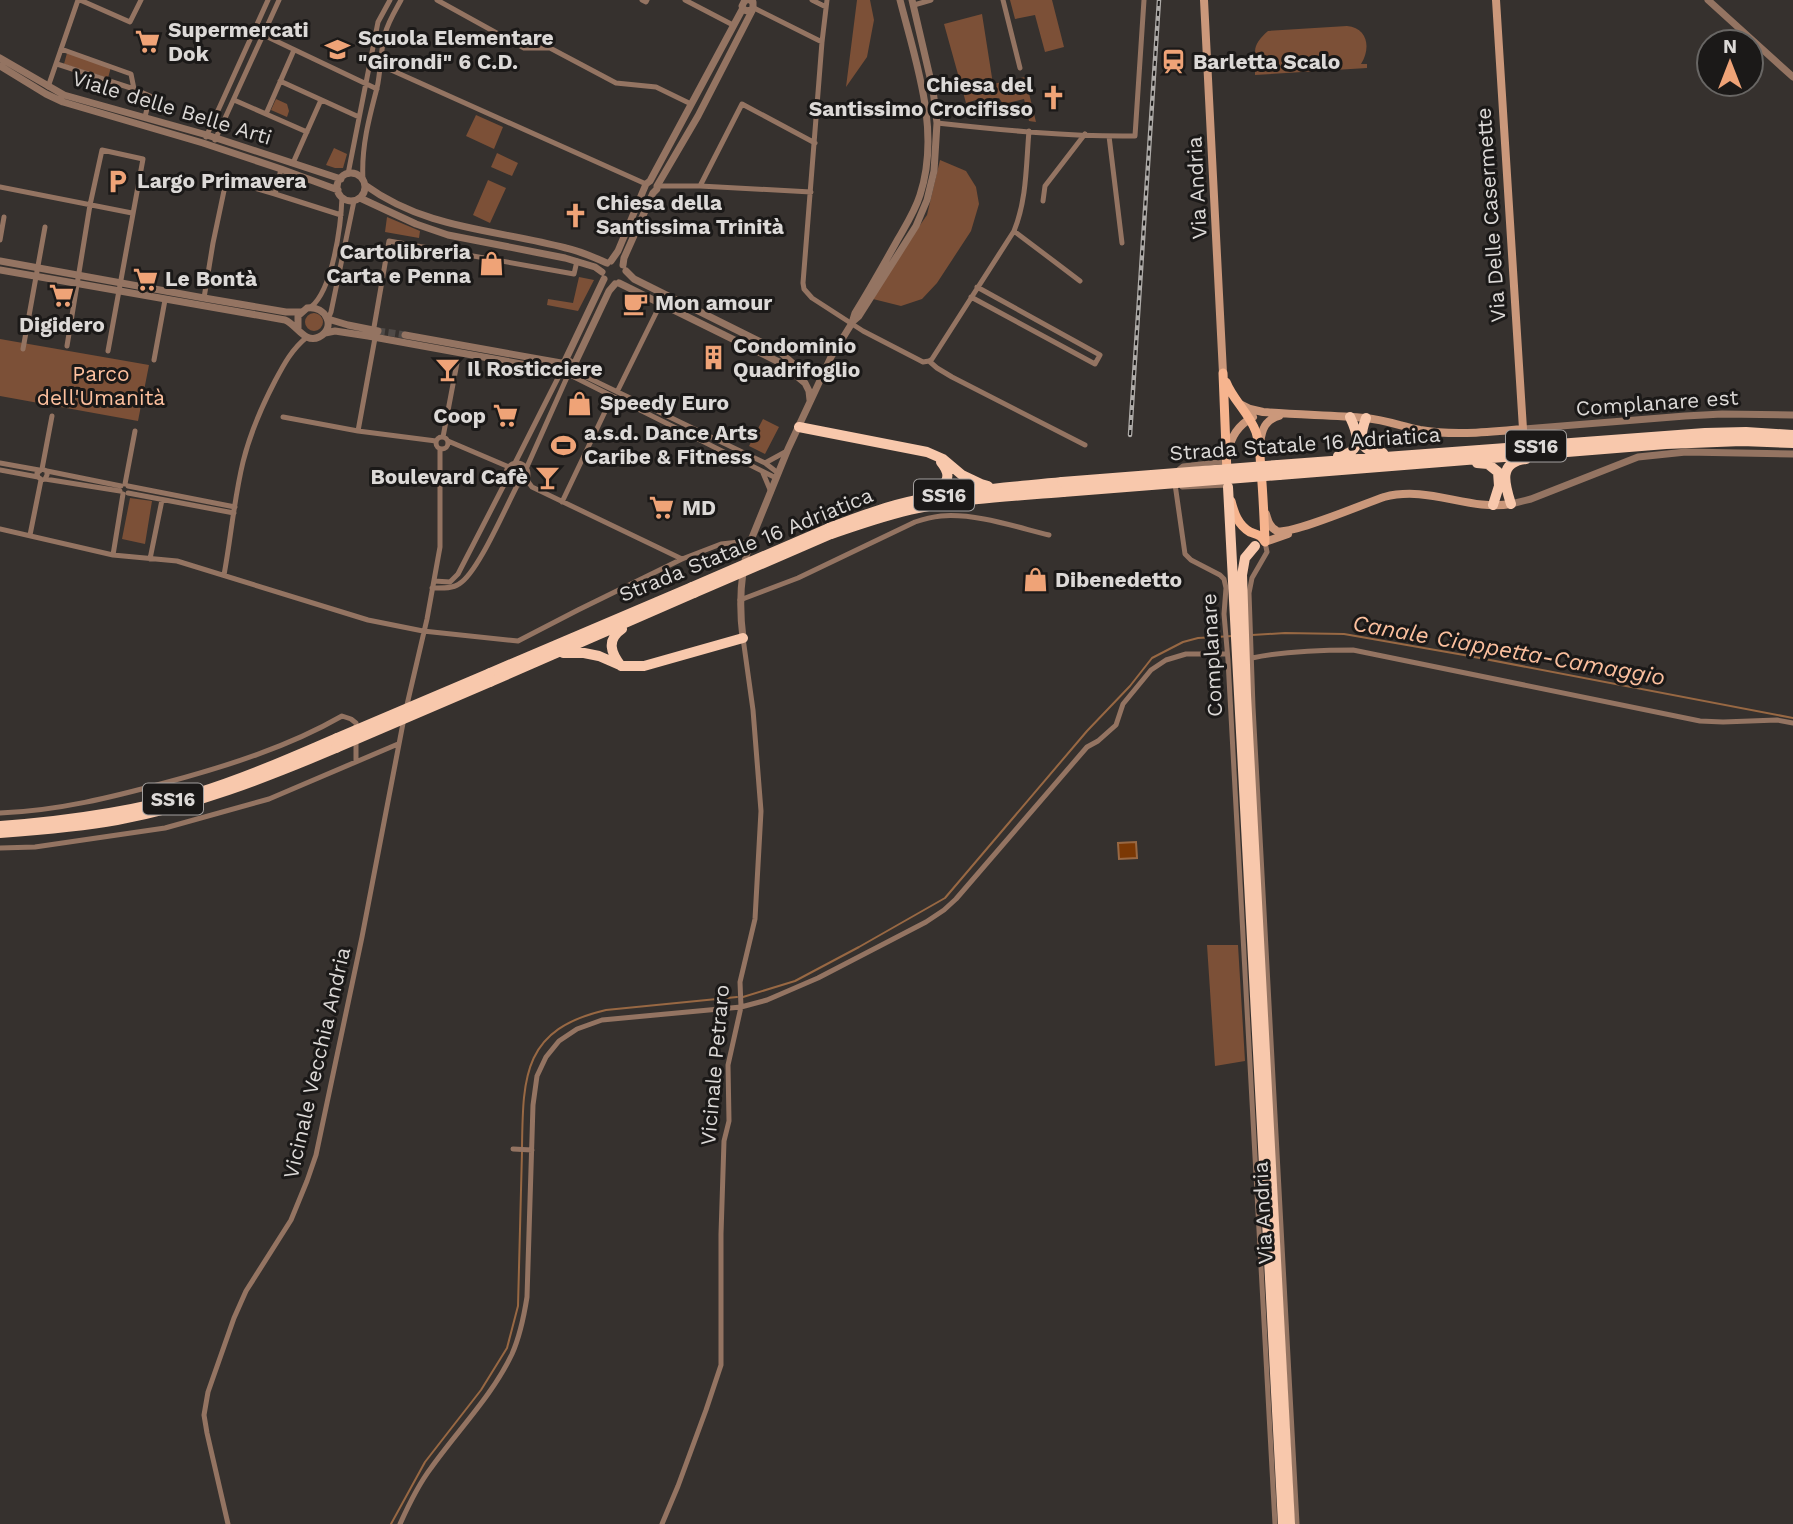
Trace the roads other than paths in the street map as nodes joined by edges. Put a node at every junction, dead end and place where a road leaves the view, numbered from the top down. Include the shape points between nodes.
1 (79, 0) edge
2 (141, 0) edge
3 (268, 0) edge
4 (279, 0) edge
5 (390, 0) edge
6 (401, 0) edge
7 (437, 0) edge
8 (685, 0) edge
9 (812, 0) edge
10 (931, 0) edge
11 (1003, 0) edge
12 (1144, 0) edge
13 (1204, 0) edge
14 (1496, 0) edge
15 (1708, 0) edge
16 (826, 3) edge
17 (751, 4) edge
18 (913, 4) edge
19 (901, 6) edge
20 (733, 25) junction
21 (255, 31) junction
22 (264, 35) junction
23 (822, 42) junction
24 (61, 49) junction
25 (294, 50) junction
26 (0, 58) edge
27 (57, 64) junction
28 (380, 65) junction
29 (0, 66) edge
30 (1020, 68) dead end
31 (1793, 77) edge
32 (280, 81) junction
33 (365, 83) junction
34 (48, 87) junction
35 (134, 89) junction
36 (377, 89) junction
37 (234, 100) junction
38 (321, 100) junction
39 (691, 104) junction
40 (265, 114) junction
41 (145, 117) junction
42 (359, 117) junction
43 (937, 123) junction
44 (928, 124) junction
45 (984, 128) junction
46 (1029, 131) junction
47 (307, 132) junction
48 (1085, 134) junction
49 (207, 135) junction
50 (1109, 136) junction
51 (984, 137) dead end
52 (216, 138) junction
53 (203, 143) junction
54 (815, 143) junction
55 (214, 147) junction
56 (293, 163) junction
57 (281, 169) junction
58 (345, 176) junction
59 (364, 182) junction
60 (237, 183) dead end
61 (225, 186) dead end
62 (650, 186) junction
63 (700, 186) junction
64 (0, 187) edge
65 (811, 192) junction
66 (275, 194) junction
67 (340, 194) junction
68 (357, 199) junction
69 (1043, 201) dead end
70 (90, 205) junction
71 (132, 213) junction
72 (341, 215) junction
73 (4, 217) dead end
74 (44, 227) dead end
75 (1014, 231) junction
76 (0, 240) edge
77 (476, 241) junction
78 (1122, 243) dead end
79 (474, 256) junction
80 (0, 261) edge
81 (577, 261) junction
82 (609, 262) junction
83 (38, 268) junction
84 (624, 268) junction
85 (0, 270) edge
86 (78, 275) junction
87 (603, 275) junction
88 (36, 277) junction
89 (1080, 281) dead end
90 (121, 283) junction
91 (617, 283) junction
92 (77, 284) junction
93 (977, 287) junction
94 (120, 292) junction
95 (971, 297) junction
96 (204, 298) junction
97 (165, 300) junction
98 (661, 303) junction
99 (311, 307) junction
100 (301, 312) junction
101 (328, 319) junction
102 (852, 323) junction
103 (302, 333) junction
104 (324, 334) junction
105 (375, 334) junction
106 (405, 335) tunnel mouth
107 (66, 346) dead end
108 (23, 349) dead end
109 (108, 351) dead end
110 (831, 357) junction
111 (154, 360) dead end
112 (929, 361) junction
113 (457, 363) dead end
114 (567, 369) junction
115 (1223, 373) junction
116 (811, 374) junction
117 (818, 384) junction
118 (806, 385) junction
119 (618, 392) junction
120 (612, 397) junction
121 (810, 402) junction
122 (1237, 402) junction
123 (1263, 412) junction
124 (1284, 414) junction
125 (52, 415) dead end
126 (1793, 415) edge
127 (282, 417) dead end
128 (1350, 417) junction
129 (1249, 418) junction
130 (1366, 418) junction
131 (799, 427) junction
132 (1523, 429) junction
133 (135, 431) dead end
134 (358, 431) junction
135 (1793, 435) edge
136 (436, 441) junction
137 (447, 441) junction
138 (1793, 443) edge
139 (1085, 444) dead end
140 (1259, 446) junction
141 (440, 449) junction
142 (1580, 450) junction
143 (787, 451) junction
144 (1793, 454) edge
145 (936, 456) junction
146 (1434, 457) junction
147 (1227, 458) junction
148 (0, 463) edge
149 (765, 463) junction
150 (1304, 463) junction
151 (508, 466) junction
152 (0, 470) edge
153 (526, 470) junction
154 (1279, 470) junction
155 (761, 471) junction
156 (42, 474) junction
157 (777, 475) junction
158 (526, 479) junction
159 (508, 480) junction
160 (518, 484) junction
161 (1228, 486) junction
162 (1062, 487) junction
163 (999, 488) junction
164 (1176, 488) junction
165 (124, 489) junction
166 (771, 492) junction
167 (162, 500) junction
168 (917, 500) junction
169 (562, 502) junction
170 (1511, 504) junction
171 (1493, 505) junction
172 (235, 510) junction
173 (1265, 511) junction
174 (1306, 525) junction
175 (0, 529) edge
176 (830, 531) junction
177 (30, 535) junction
178 (1049, 535) dead end
179 (1260, 541) junction
180 (749, 543) junction
181 (113, 555) junction
182 (150, 559) junction
183 (682, 559) junction
184 (224, 575) junction
185 (433, 584) junction
186 (693, 590) junction
187 (740, 600) junction
188 (641, 617) junction
189 (1238, 626) junction
190 (423, 631) junction
191 (743, 638) junction
192 (1239, 640) junction
193 (555, 654) junction
194 (1227, 654) junction
195 (1252, 658) junction
196 (622, 666) junction
197 (490, 678) junction
198 (1793, 723) edge
199 (337, 743) junction
200 (398, 744) junction
201 (356, 761) junction
202 (0, 813) edge
203 (0, 826) edge
204 (0, 833) edge
205 (0, 848) edge
206 (1264, 901) joint
207 (1241, 912) joint
208 (741, 1005) junction
209 (513, 1149) dead end
210 (532, 1150) junction
211 (228, 1524) edge
212 (400, 1524) edge
213 (662, 1524) edge
214 (1275, 1524) edge
215 (1283, 1524) edge
216 (1290, 1524) edge
217 (1297, 1524) edge

1 - 2 street via 130,23
1 - 24 street
3 - 21 street
4 - 22 street
5 - 33 street via 378,22
6 - 28 street via 384,34
7 - 39 street via 524,48 550,48 616,83 656,87
8 - 20 street
9 - 16 street
10 - 18 street
11 - 30 street
12 - 50 street via 1135,136
13 - 115 main road, Via Andria
14 - 132 main road, Via Delle Casermette
15 - 31 street
16 - 23 street
17 - 20 street
17 - 23 street
17 - 62 street via 698,116
18 - 19 street via 906,1
18 - 43 street
19 - 44 street
20 - 39 street
21 - 22 street
21 - 49 street
22 - 25 street
22 - 37 street
23 - 54 street
24 - 27 street
24 - 35 street via 131,74
25 - 32 street
25 - 33 street
26 - 34 street, Viale delle Belle Arti
27 - 34 street
27 - 35 street
28 - 36 street
28 - 62 street
29 - 53 street, Viale delle Belle Arti via 63,102
32 - 38 street
32 - 40 street
33 - 36 street
33 - 42 street
34 - 41 street, Viale delle Belle Arti
35 - 41 street via 150,96
36 - 59 street via 362,158
37 - 40 street
37 - 52 street
38 - 42 street
38 - 47 street
39 - 62 street
40 - 47 street
41 - 49 street, Viale delle Belle Arti
42 - 58 street
43 - 44 street via 931,118
43 - 45 street
43 - 102 street via 934,171 916,226
44 - 102 street via 927,170 920,197
45 - 46 street
45 - 51 street
46 - 48 street
46 - 75 street via 1022,207
47 - 56 street
48 - 50 street
48 - 69 street via 1045,186
49 - 52 street, Viale delle Belle Arti
49 - 53 street
50 - 78 street
52 - 55 street
52 - 56 street, Viale delle Belle Arti
53 - 55 street, Viale delle Belle Arti
54 - 63 street via 742,104
54 - 65 street
55 - 57 street, Viale delle Belle Arti
56 - 58 street, Viale delle Belle Arti
57 - 66 street
57 - 67 street, Viale delle Belle Arti
58 - 59 street via 355,174
58 - 67 street via 339,182
59 - 68 street via 364,192
59 - 82 street via 382,197 450,225 556,245
60 - 66 street
61 - 96 street
62 - 63 street
62 - 82 street
62 - 84 street
63 - 65 street
64 - 70 street
65 - 102 street via 804,289
66 - 72 street
67 - 68 street via 350,201
67 - 72 street
68 - 77 street via 416,225
68 - 101 street
70 - 71 street
70 - 71 street via 103,150 143,159
70 - 86 street
71 - 90 street
72 - 99 street via 327,284
73 - 76 street
74 - 83 street
75 - 89 street
75 - 93 street
77 - 79 street
77 - 81 street
79 - 81 street via 574,274
79 - 105 street via 389,241
80 - 83 street
81 - 87 street
82 - 84 street via 618,261
82 - 87 street
83 - 86 street
83 - 88 street
84 - 91 street via 624,279
84 - 116 street via 634,279 779,351
85 - 88 street
86 - 90 street
86 - 92 street
87 - 91 street via 609,283
87 - 114 street
88 - 92 street
88 - 108 street
90 - 94 street
90 - 96 street
91 - 98 street
91 - 114 street
92 - 94 street
92 - 107 street
93 - 95 street
93 - 95 street via 1100,355 1095,363
94 - 97 street
94 - 109 street
95 - 112 street
96 - 100 street
97 - 103 street via 285,320
97 - 111 street
98 - 118 street via 775,359
98 - 119 street
99 - 100 street
99 - 101 street via 323,311
100 - 103 street via 297,320
101 - 104 street
101 - 105 street
102 - 110 street
102 - 112 street via 919,361
103 - 104 street via 314,338
103 - 172 street via 258,416 243,461
104 - 105 street
105 - 114 street
105 - 134 street
106 - 114 street
110 - 116 street
110 - 117 street, Vicinale Petraro
112 - 139 street
113 - 137 street
114 - 119 street
114 - 120 street
114 - 151 street
114 - 153 street
115 - 122 main road
115 - 147 main road
116 - 117 street via 817,376
116 - 118 street
117 - 118 street
117 - 121 street, Vicinale Petraro
118 - 121 street
119 - 149 street
120 - 155 street
120 - 169 street
121 - 131 street, Vicinale Petraro
122 - 123 main road
122 - 129 main road
123 - 124 main road
123 - 129 main road
124 - 128 main road
124 - 140 main road via 1266,424
125 - 156 street
126 - 132 street, Complanare est via 1710,415
127 - 134 street
128 - 130 main road
128 - 150 highway, SS16 via 1357,436 1350,453
129 - 140 main road
129 - 147 main road via 1232,437
130 - 132 main road via 1436,432
130 - 146 highway, SS16 via 1362,441 1370,451 1416,450
131 - 143 street, Vicinale Petraro
131 - 145 highway
133 - 165 street
134 - 136 street
135 - 146 highway, Strada Statale 16 Adriatica / SS16 via 1705,433
136 - 137 street
136 - 141 street
137 - 141 street
137 - 151 street
138 - 142 highway, Strada Statale 16 Adriatica / SS16 via 1705,441
140 - 173 main road
141 - 185 street, Vicinale Vecchia Andria via 440,547
142 - 146 highway, Strada Statale 16 Adriatica / SS16
142 - 170 highway, SS16 via 1509,465 1504,480
143 - 149 street
143 - 157 street, Vicinale Petraro
144 - 170 street via 1686,452 1638,457
145 - 163 highway via 962,475
145 - 168 highway via 948,479 944,487
146 - 150 highway, Strada Statale 16 Adriatica / SS16
146 - 154 highway, Strada Statale 16 Adriatica / SS16
146 - 171 highway, SS16 via 1449,465 1479,463 1494,468 1499,479
147 - 161 main road
147 - 164 street via 1183,466 1177,470
148 - 156 street
149 - 157 street
150 - 154 highway, Strada Statale 16 Adriatica / SS16
151 - 153 street via 521,464
151 - 159 street
152 - 156 street
153 - 158 street
154 - 162 highway, Strada Statale 16 Adriatica / SS16, bridge
155 - 157 street
155 - 166 street
156 - 165 street
156 - 177 street
157 - 166 street, Vicinale Petraro
158 - 160 street
158 - 169 street via 532,488
159 - 160 street
159 - 185 street via 458,574 450,582
160 - 185 street via 469,576 454,587
161 - 164 street
161 - 179 main road via 1238,520
161 - 189 highway
162 - 163 highway, Strada Statale 16 Adriatica / SS16
162 - 176 highway, Strada Statale 16 Adriatica / SS16 via 919,508
163 - 168 highway, Strada Statale 16 Adriatica / SS16
164 - 189 street, Complanare via 1185,554 1224,579
165 - 167 street
165 - 172 street
165 - 181 street
166 - 180 street, Vicinale Petraro
167 - 172 street
167 - 182 street
168 - 176 highway, Strada Statale 16 Adriatica / SS16 via 869,512
169 - 183 street
170 - 171 main road
171 - 174 main road via 1406,493
172 - 184 street
173 - 174 main road via 1269,524 1277,530
173 - 179 main road
174 - 179 main road
175 - 177 street
176 - 186 highway, Strada Statale 16 Adriatica / SS16, bridge
177 - 181 street
178 - 187 street via 966,517 929,518
179 - 189 highway via 1245,558
179 - 189 street, Complanare via 1267,552 1250,585
180 - 183 street via 721,544
180 - 187 street, Vicinale Petraro
181 - 182 street
182 - 184 street via 177,561
183 - 190 street via 518,641
184 - 190 street via 368,620
185 - 190 street, Vicinale Vecchia Andria
186 - 188 highway, Strada Statale 16 Adriatica / SS16
186 - 197 highway, Strada Statale 16 Adriatica / SS16
187 - 191 street, Vicinale Petraro
188 - 193 highway, Strada Statale 16 Adriatica / SS16
188 - 196 highway via 612,639 612,652
189 - 192 highway
189 - 192 street, Complanare
190 - 200 street, Vicinale Vecchia Andria
191 - 196 highway via 644,666
191 - 208 street, Vicinale Petraro via 761,811 755,919 740,982
192 - 194 street, Complanare
192 - 195 street, Complanare
192 - 215 highway
192 - 216 highway via 1246,695
193 - 196 highway via 594,655
193 - 197 highway, Strada Statale 16 Adriatica / SS16
194 - 207 street, Complanare
194 - 208 street via 1186,654 1151,670 1123,704 1116,725 1087,747 944,910 806,984
195 - 198 street via 1353,650 1700,721
195 - 206 street, Complanare
197 - 199 highway, Strada Statale 16 Adriatica / SS16, bridge
199 - 203 highway, Strada Statale 16 Adriatica / SS16 via 195,793 119,812
199 - 204 highway, Strada Statale 16 Adriatica / SS16 via 265,778 183,804 119,820
200 - 201 street
200 - 211 street, Vicinale Vecchia Andria via 316,1155 291,1220 246,1291 208,1392 206,1433
201 - 202 street via 356,723 342,716 220,768 116,797
201 - 205 street via 269,799 165,828
206 - 217 street, Via Andria
207 - 214 street, Via Andria
208 - 210 street via 602,1020 576,1029 559,1041 537,1076
208 - 213 street, Vicinale Petraro via 728,1065 720,1366
209 - 210 street
210 - 212 street via 527,1297 513,1351 479,1406 416,1490

